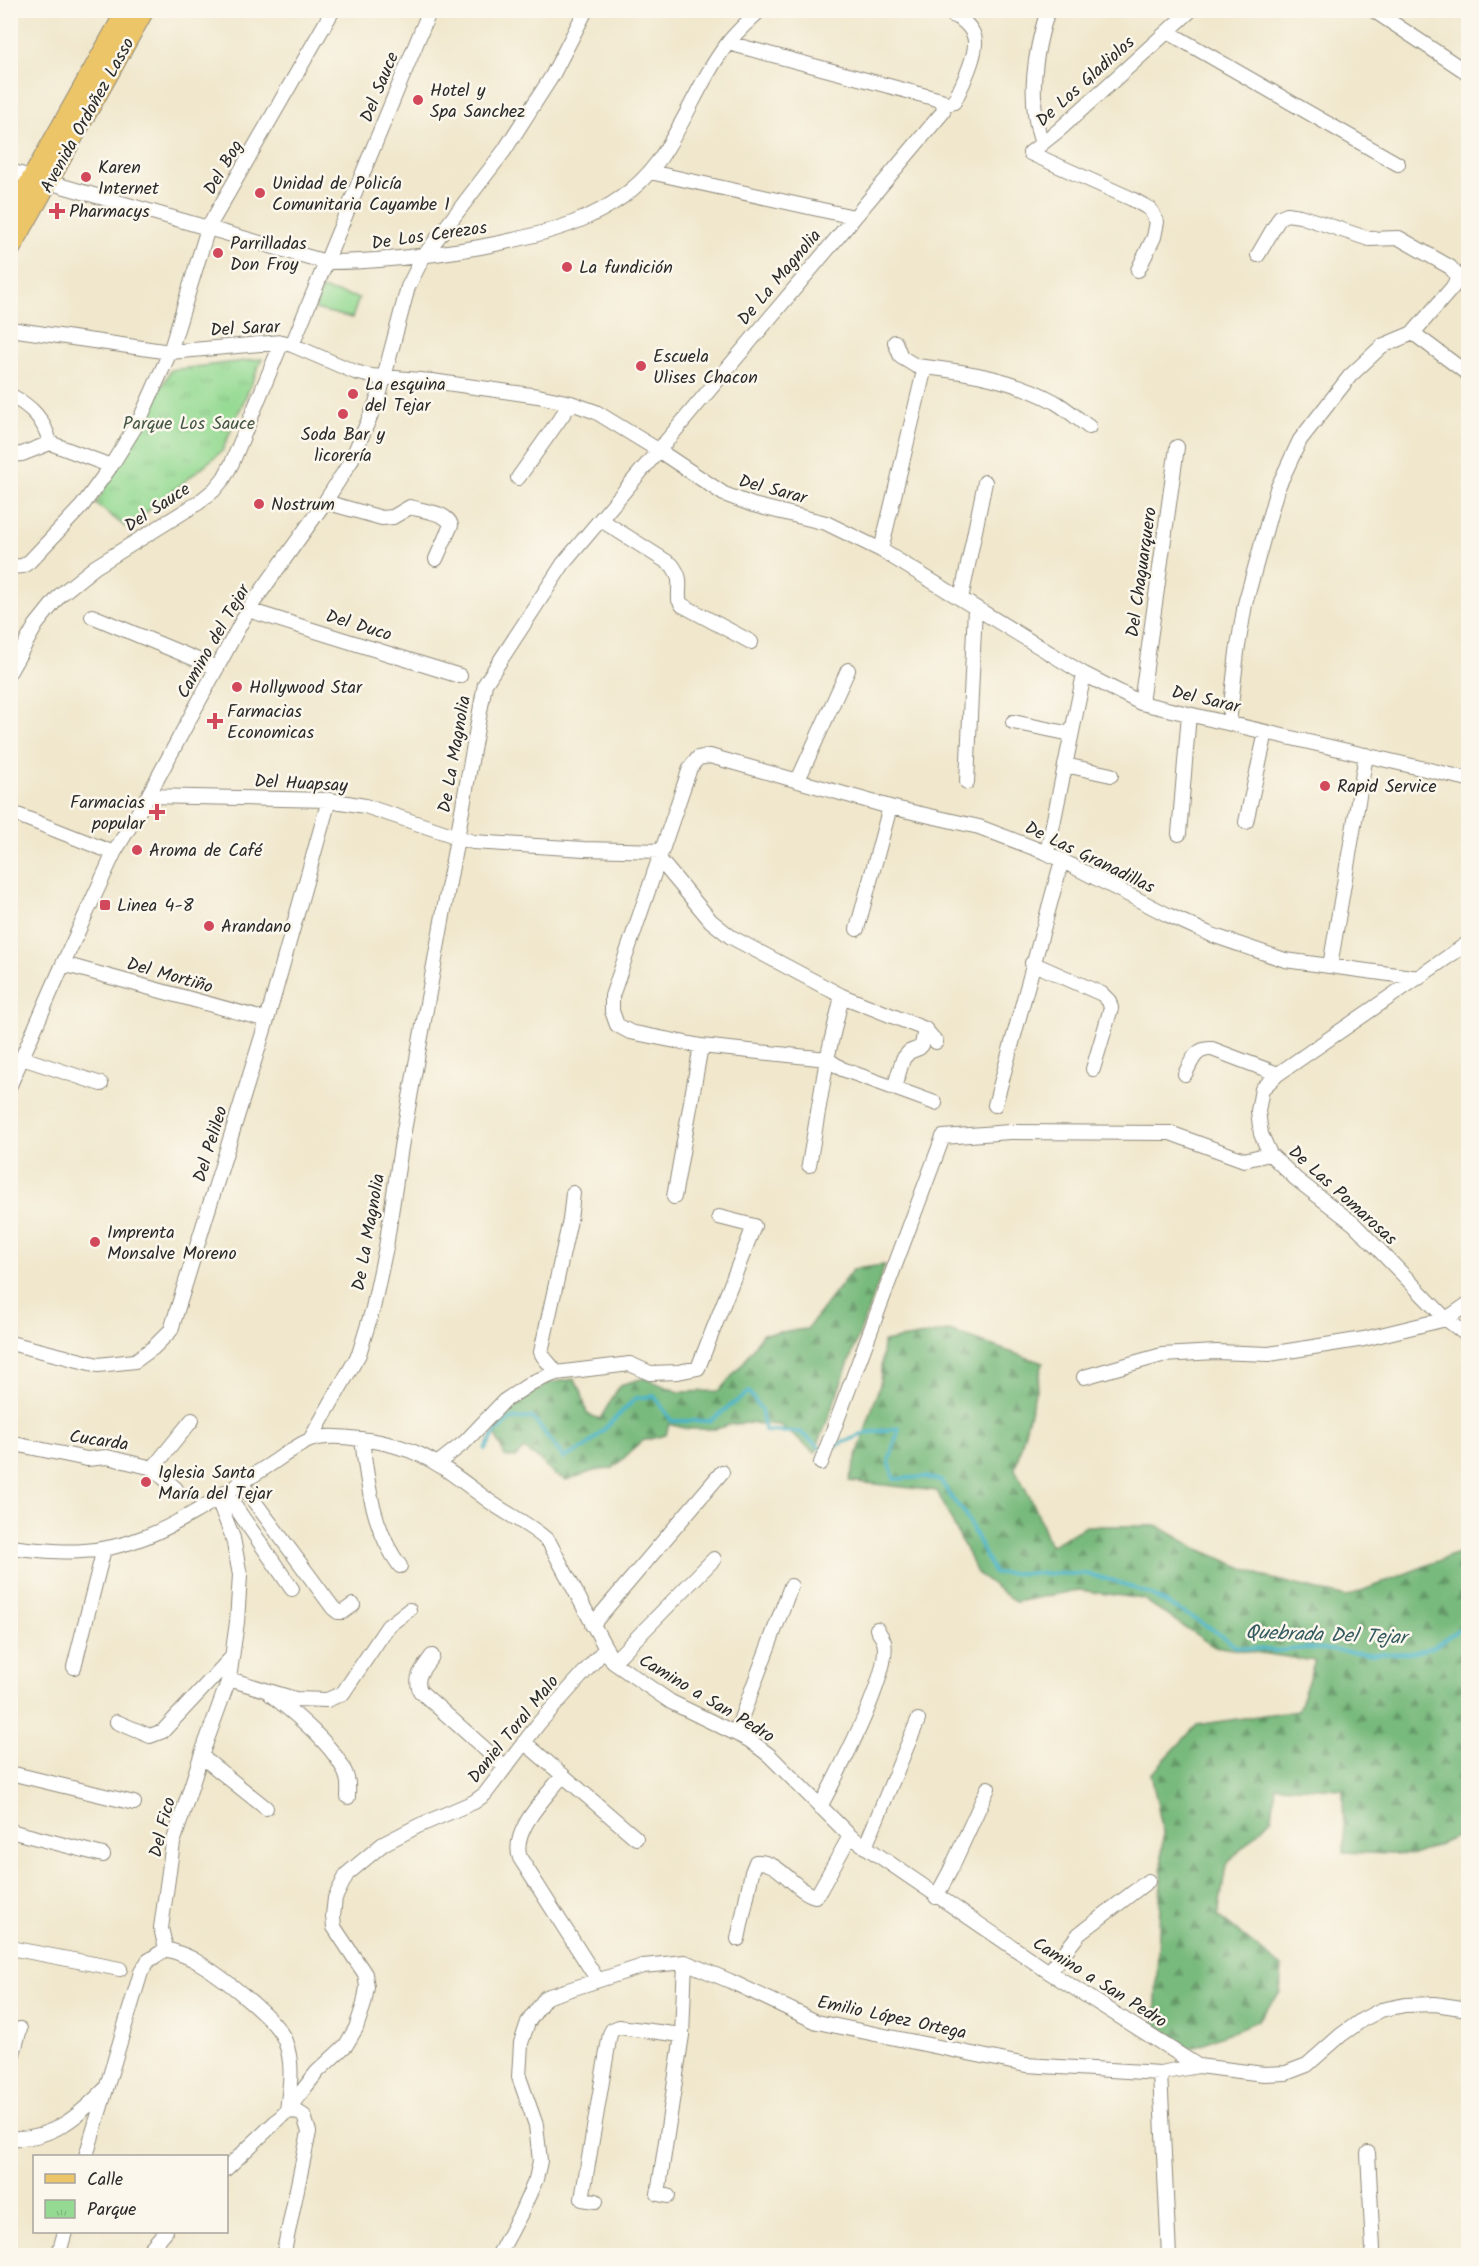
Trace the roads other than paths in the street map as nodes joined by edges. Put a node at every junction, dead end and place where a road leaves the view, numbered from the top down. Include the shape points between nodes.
1 (126, 10) edge
2 (145, 10) edge
3 (333, 10) edge
4 (430, 10) edge
5 (586, 10) edge
6 (760, 10) edge
7 (1048, 10) edge
8 (1191, 10) edge
9 (1373, 10) edge
10 (1389, 15) edge
11 (954, 16) dead end
12 (1168, 32) junction
13 (728, 43) junction
14 (1468, 73) edge
15 (944, 105) junction
16 (1042, 144) junction
17 (1398, 164) dead end
18 (10, 171) edge
19 (650, 172) junction
20 (41, 179) junction
21 (10, 216) edge
22 (854, 217) junction
23 (208, 228) junction
24 (10, 251) edge
25 (1258, 255) dead end
26 (423, 257) junction
27 (326, 262) junction
28 (1138, 270) dead end
29 (10, 329) edge
30 (1413, 333) junction
31 (895, 342) dead end
32 (287, 344) junction
33 (170, 352) junction
34 (925, 367) junction
35 (1468, 374) edge
36 (384, 377) junction
37 (10, 395) edge
38 (571, 403) junction
39 (1089, 427) dead end
40 (50, 443) junction
41 (1177, 447) dead end
42 (658, 450) junction
43 (10, 455) edge
44 (111, 466) junction
45 (518, 478) dead end
46 (985, 482) dead end
47 (326, 502) junction
48 (601, 520) junction
49 (881, 550) junction
50 (436, 559) dead end
51 (10, 567) edge
52 (961, 599) junction
53 (975, 608) junction
54 (248, 610) junction
55 (92, 616) dead end
56 (751, 642) dead end
57 (217, 668) junction
58 (10, 670) edge
59 (848, 670) dead end
60 (1084, 674) junction
61 (460, 676) dead end
62 (1141, 703) junction
63 (1189, 714) junction
64 (1013, 722) dead end
65 (1229, 723) junction
66 (1266, 732) junction
67 (1071, 734) junction
68 (1366, 755) junction
69 (1065, 765) junction
70 (1111, 775) dead end
71 (1468, 779) edge
72 (798, 780) junction
73 (967, 782) dead end
74 (148, 796) junction
75 (329, 800) junction
76 (890, 807) junction
77 (10, 812) edge
78 (1246, 822) dead end
79 (1179, 834) dead end
80 (458, 837) junction
81 (114, 853) junction
82 (1047, 853) junction
83 (660, 855) junction
84 (1062, 860) junction
85 (857, 929) dead end
86 (1468, 943) edge
87 (1032, 963) junction
88 (63, 964) junction
89 (1330, 966) junction
90 (1419, 978) junction
91 (842, 996) junction
92 (267, 1020) junction
93 (925, 1029) junction
94 (936, 1042) dead end
95 (701, 1046) junction
96 (22, 1058) junction
97 (827, 1059) junction
98 (1093, 1069) dead end
99 (1185, 1074) dead end
100 (1278, 1074) junction
101 (101, 1084) dead end
102 (10, 1085) edge
103 (894, 1088) junction
104 (935, 1103) dead end
105 (995, 1105) dead end
106 (1270, 1154) junction
107 (809, 1165) dead end
108 (573, 1193) dead end
109 (674, 1197) dead end
110 (719, 1217) dead end
111 (1468, 1304) edge
112 (1446, 1319) junction
113 (1468, 1336) edge
114 (10, 1343) edge
115 (556, 1373) junction
116 (1084, 1377) dead end
117 (192, 1420) dead end
118 (362, 1439) junction
119 (310, 1440) junction
120 (10, 1443) edge
121 (438, 1463) junction
122 (820, 1463) dead end
123 (153, 1468) junction
124 (722, 1472) dead end
125 (240, 1482) junction
126 (176, 1489) dead end
127 (221, 1494) junction
128 (10, 1547) edge
129 (104, 1549) junction
130 (714, 1559) dead end
131 (400, 1566) dead end
132 (791, 1586) dead end
133 (292, 1589) dead end
134 (353, 1605) dead end
135 (409, 1610) dead end
136 (592, 1625) junction
137 (877, 1629) dead end
138 (606, 1648) junction
139 (432, 1656) dead end
140 (232, 1657) junction
141 (613, 1662) junction
142 (74, 1667) dead end
143 (229, 1679) junction
144 (264, 1689) junction
145 (918, 1720) dead end
146 (117, 1722) dead end
147 (736, 1732) junction
148 (524, 1742) junction
149 (201, 1756) junction
150 (504, 1766) junction
151 (10, 1773) edge
152 (563, 1775) junction
153 (988, 1788) dead end
154 (348, 1797) dead end
155 (134, 1803) dead end
156 (820, 1807) junction
157 (266, 1808) dead end
158 (10, 1831) edge
159 (850, 1836) junction
160 (636, 1838) dead end
161 (865, 1846) junction
162 (103, 1855) dead end
163 (1148, 1881) dead end
164 (936, 1897) junction
165 (738, 1939) dead end
166 (10, 1948) edge
167 (166, 1949) junction
168 (685, 1962) junction
169 (120, 1969) dead end
170 (1049, 1972) junction
171 (597, 1979) junction
172 (1468, 2009) edge
173 (20, 2028) dead end
174 (682, 2035) junction
175 (11, 2060) edge
176 (1198, 2066) junction
177 (1160, 2073) junction
178 (108, 2085) junction
179 (286, 2112) junction
180 (10, 2138) edge
181 (1368, 2152) dead end
182 (87, 2155) edge
183 (228, 2167) edge
184 (668, 2196) dead end
185 (596, 2201) dead end
186 (65, 2233) edge
187 (164, 2233) edge
188 (58, 2256) edge
189 (144, 2256) edge
190 (283, 2256) edge
191 (498, 2256) edge
192 (1169, 2256) edge
193 (1371, 2256) edge

1 - 20 main road, Avenida Ordoñez Lasso
2 - 20 main road, Avenida Ordoñez Lasso
3 - 23 street, Del Bog
4 - 27 street, Del Sauce
5 - 26 street, Camino del Tejar via 552,76 504,151
6 - 13 street, De Los Cerezos
7 - 16 street via 1034,72 1033,110
8 - 12 street, De Los Gladiolos
9 - 10 street
10 - 14 street
11 - 15 street, De La Magnolia via 968,25 976,43 964,83 954,102
12 - 16 street, De Los Gladiolos
12 - 17 street
13 - 15 street via 940,100
13 - 19 street, De Los Cerezos
15 - 22 street, De La Magnolia via 943,112
16 - 28 street, De Los Gladiolos via 1030,153 1150,209 1157,222
18 - 20 street, De Los Cerezos
19 - 22 street
19 - 26 street, De Los Cerezos via 614,203 567,225 514,240
20 - 21 main road, Avenida Ordoñez Lasso
20 - 23 street, De Los Cerezos
20 - 24 main road, Avenida Ordoñez Lasso
22 - 42 street, De La Magnolia
23 - 27 street, De Los Cerezos
23 - 33 street, Del Bog
25 - 30 street via 1280,217 1287,214 1369,239 1399,238 1450,267 1457,280
26 - 27 street, De Los Cerezos
26 - 36 street, Camino del Tejar via 408,287
27 - 32 street, Del Sauce
29 - 33 street, Del Sarar
30 - 35 street
30 - 65 street via 1382,345 1350,376 1300,440 1288,464 1270,510 1245,604
31 - 34 street via 901,357
32 - 33 street, Del Sarar
32 - 36 street, Del Sarar via 355,372
32 - 58 street, Del Sauce via 232,463 214,490 95,567 60,595 36,625
33 - 44 street, Del Bog via 140,419
34 - 39 street via 1015,385 1054,402
34 - 49 street
36 - 38 street, Del Sarar
36 - 47 street, Camino del Tejar via 366,429
37 - 40 street via 38,415
38 - 42 street, Del Sarar via 596,412
38 - 45 street
40 - 43 street
40 - 44 street
41 - 62 street, Del Chaguarquero
42 - 48 street, De La Magnolia
42 - 49 street, Del Sarar via 739,501 826,523
44 - 51 street, Del Bog via 82,506 30,561
46 - 52 street
47 - 50 street via 382,519 410,507 445,517 450,525
47 - 54 street, Camino del Tejar
48 - 56 street via 672,565 681,584 682,605
48 - 80 street, De La Magnolia via 563,564 485,684
49 - 52 street, Del Sarar
52 - 53 street, Del Sarar
53 - 60 street, Del Sarar
53 - 73 street
54 - 57 street, Camino del Tejar
54 - 61 street, Del Duco
55 - 57 street
57 - 74 street, Camino del Tejar
59 - 72 street
60 - 62 street, Del Sarar
60 - 67 street
62 - 63 street, Del Sarar
63 - 65 street, Del Sarar
63 - 79 street
64 - 67 street
65 - 66 street, Del Sarar
66 - 68 street, Del Sarar
66 - 78 street
67 - 69 street
68 - 71 street, Del Sarar
68 - 89 street
69 - 70 street
69 - 82 street
72 - 76 street, De Las Granadillas
72 - 83 street, De Las Granadillas via 710,756 698,758 690,768
74 - 75 street, Del Huapsay
74 - 81 street, Camino del Tejar
75 - 80 street, Del Huapsay via 365,806
75 - 92 street, Del Pelileo
76 - 82 street, De Las Granadillas via 979,827
76 - 85 street
77 - 81 street
80 - 83 street, Del Huapsay via 492,845
80 - 119 street, De La Magnolia via 373,1308 359,1354
81 - 88 street, Camino del Tejar
82 - 84 street, De Las Granadillas
83 - 91 street via 711,921 731,937
83 - 95 street via 612,996 612,1011 617,1025 630,1032
84 - 87 street
84 - 89 street, De Las Granadillas via 1212,935 1285,960
86 - 90 street, De Las Pomarosas
87 - 98 street via 1102,994 1109,1001 1111,1008
87 - 105 street
88 - 92 street, Del Mortiño
88 - 96 street, Camino del Tejar
89 - 90 street, De Las Granadillas
90 - 100 street, De Las Pomarosas
91 - 93 street
91 - 97 street
92 - 114 street, Del Pelileo via 171,1330 135,1361 98,1365
93 - 94 street
93 - 103 street via 922,1045 903,1059
95 - 97 street
95 - 109 street
96 - 101 street
96 - 102 street, Camino del Tejar
97 - 103 street via 842,1069
97 - 107 street
99 - 100 street via 1196,1053 1204,1048
100 - 106 street, De Las Pomarosas via 1262,1089 1258,1111 1261,1134
103 - 104 street
106 - 112 street, De Las Pomarosas via 1354,1224
106 - 122 street via 1244,1160 1170,1133 1010,1132 943,1137
108 - 115 street via 541,1352
110 - 115 street via 754,1226 698,1368 650,1373 630,1364
111 - 112 street
112 - 113 street, De Las Pomarosas
112 - 116 street via 1364,1339 1269,1354 1162,1355
115 - 121 street via 504,1401 465,1442
117 - 123 street
118 - 119 street, Camino a San Pedro via 337,1436
118 - 121 street, Camino a San Pedro via 401,1446
118 - 131 street via 380,1527 388,1550
119 - 125 street, Camino a San Pedro
120 - 123 street, Cucarda
121 - 136 street, Camino a San Pedro via 549,1542
123 - 126 street, Cucarda
124 - 136 street
125 - 127 street, Camino a San Pedro
125 - 134 street via 333,1608 343,1612
127 - 129 street, Camino a San Pedro via 156,1532
127 - 133 street
127 - 140 street, Del Fico via 240,1575
128 - 129 street, Camino a San Pedro via 64,1553
129 - 142 street
130 - 141 street
132 - 147 street
135 - 144 street via 388,1626 343,1693 327,1700 295,1699
136 - 138 street, Camino a San Pedro
137 - 156 street via 884,1641 879,1676 854,1740
138 - 141 street, Camino a San Pedro
138 - 148 street, Daniel Toral Malo
139 - 150 street via 419,1674 420,1691
140 - 143 street, Del Fico
140 - 146 street via 163,1731 150,1736
141 - 147 street, Camino a San Pedro via 671,1702
143 - 144 street
143 - 149 street, Del Fico
144 - 154 street via 332,1750 347,1776
145 - 161 street
147 - 156 street, Camino a San Pedro via 769,1755
148 - 150 street, Daniel Toral Malo
148 - 152 street
149 - 157 street
149 - 167 street, Del Fico via 173,1843 161,1928
150 - 179 street, Daniel Toral Malo via 490,1789 474,1802 383,1844 341,1882 335,1898 334,1927 364,1974 364,2004 346,2045 317,2072
151 - 155 street
152 - 160 street
152 - 171 street via 524,1826 517,1849
153 - 164 street
156 - 159 street, Camino a San Pedro
158 - 162 street
159 - 161 street, Camino a San Pedro
159 - 165 street via 815,1896 807,1894 773,1866 756,1862
161 - 164 street, Camino a San Pedro
163 - 170 street via 1079,1934
164 - 170 street, Camino a San Pedro
166 - 169 street
167 - 178 street via 148,1961 141,1972
167 - 179 street via 213,1972 280,2030 291,2067
168 - 171 street, Emilio López Ortega via 643,1966
168 - 174 street
168 - 177 street, Emilio López Ortega via 817,2022 1026,2065
170 - 176 street, Camino a San Pedro
171 - 191 street, Emilio López Ortega via 546,1997 524,2032 519,2077 536,2125 540,2161 532,2188
172 - 176 street, Camino a San Pedro via 1435,2004 1381,2010 1341,2035 1316,2058 1286,2073
173 - 175 street
174 - 184 street via 658,2194
174 - 185 street via 619,2027 612,2030 582,2199
176 - 177 street, Emilio López Ortega
177 - 192 street
178 - 180 street via 63,2126 21,2139
178 - 182 street
179 - 183 street, Daniel Toral Malo
179 - 190 street via 296,2111 304,2116 309,2132
181 - 193 street
186 - 188 street
187 - 189 street

